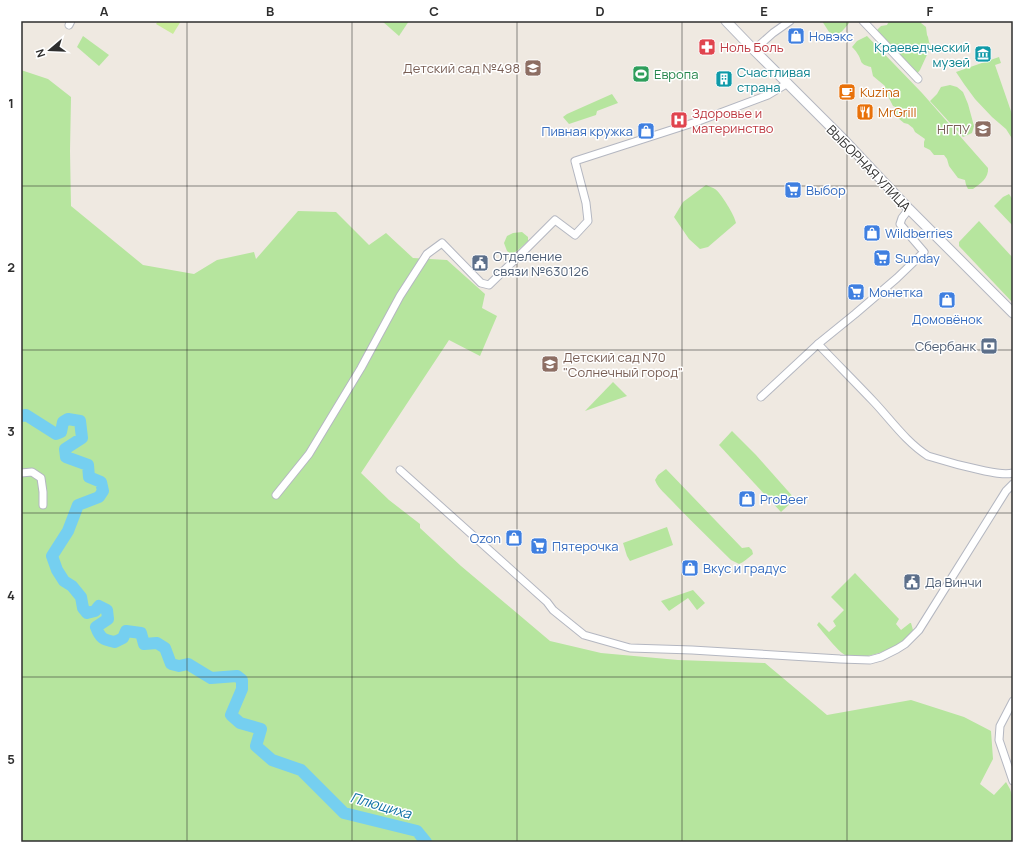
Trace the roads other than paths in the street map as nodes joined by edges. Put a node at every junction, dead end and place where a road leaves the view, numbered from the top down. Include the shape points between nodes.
1 (726, 21) edge
2 (790, 21) edge
3 (863, 21) edge
4 (754, 50) junction
5 (918, 79) dead end
6 (788, 83) junction
7 (909, 209) junction
8 (1013, 313) edge
9 (818, 344) junction
10 (761, 398) dead end
11 (400, 470) dead end
12 (21, 473) edge
13 (1013, 473) edge
14 (1013, 484) edge
15 (276, 495) dead end
16 (43, 505) dead end
17 (1013, 701) edge
18 (1013, 781) edge

1 - 4 main road, ВЫБОРНАЯ УЛИЦА
2 - 4 street
3 - 5 street
4 - 6 main road, ВЫБОРНАЯ УЛИЦА
6 - 7 main road, ВЫБОРНАЯ УЛИЦА
6 - 15 street via 768,95 696,122 575,161 588,221 575,235 555,220 489,285 481,283 442,243 427,254 400,296 310,454
7 - 8 main road, ВЫБОРНАЯ УЛИЦА
7 - 9 street via 900,224 924,252
9 - 10 street
9 - 13 street via 905,437 928,456 966,467
11 - 14 street via 553,610 584,635 630,648 870,660 897,649 916,635 1006,491
12 - 16 street via 32,472 41,478
17 - 18 street via 1000,726 999,740

